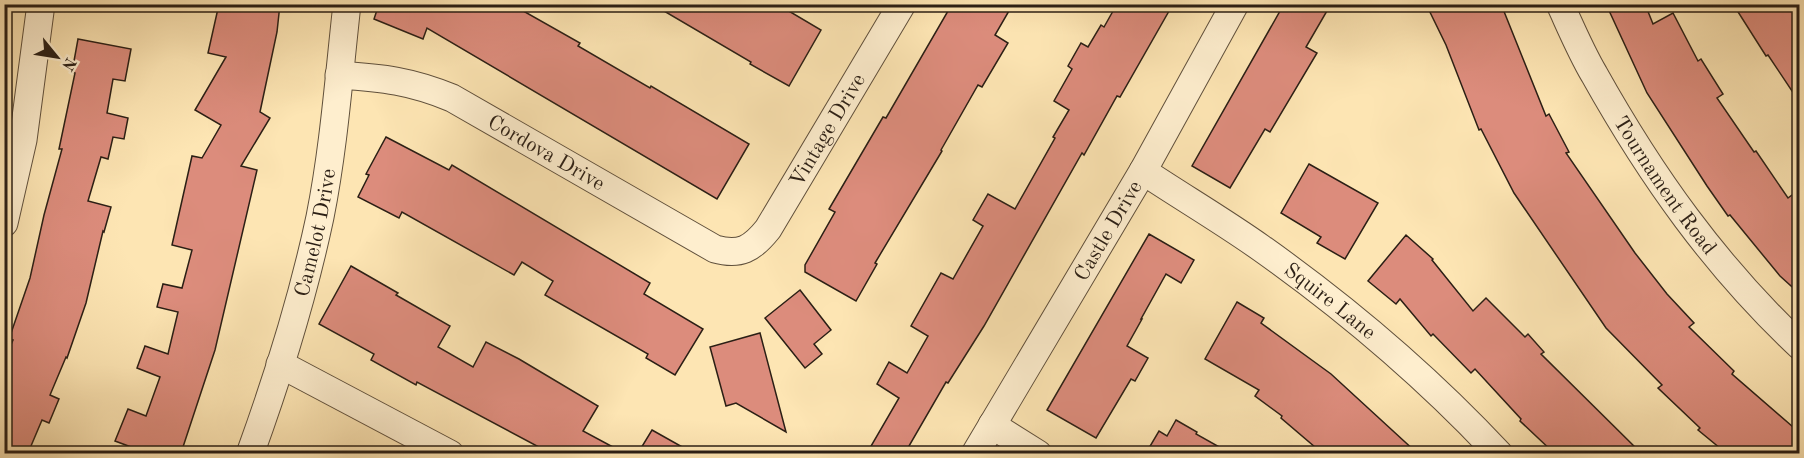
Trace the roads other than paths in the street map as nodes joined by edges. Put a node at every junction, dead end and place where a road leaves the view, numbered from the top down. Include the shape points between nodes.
1 (41, 4) edge
2 (347, 4) edge
3 (1235, 4) edge
4 (1560, 4) edge
5 (900, 5) edge
6 (339, 75) junction
7 (1143, 171) junction
8 (4, 223) edge
9 (745, 249) joint
10 (1800, 346) edge
11 (280, 364) junction
12 (992, 425) junction
13 (250, 453) edge
14 (450, 453) edge
15 (975, 453) edge
16 (1038, 453) edge
17 (1499, 453) edge

1 - 8 street via 22,140
2 - 6 street, Camelot Drive
3 - 7 street, Castle Drive
4 - 10 street, Tournament Road via 1593,73 1672,200 1719,262
5 - 9 street, Vintage Drive via 768,229
6 - 9 street, Cordova Drive via 395,79 452,98 715,249 728,253
6 - 11 street, Camelot Drive via 320,217
7 - 12 street, Castle Drive
7 - 17 street, Squire Lane via 1260,247 1352,316
11 - 13 street, Camelot Drive
11 - 14 street
12 - 15 street, Castle Drive
12 - 16 street

